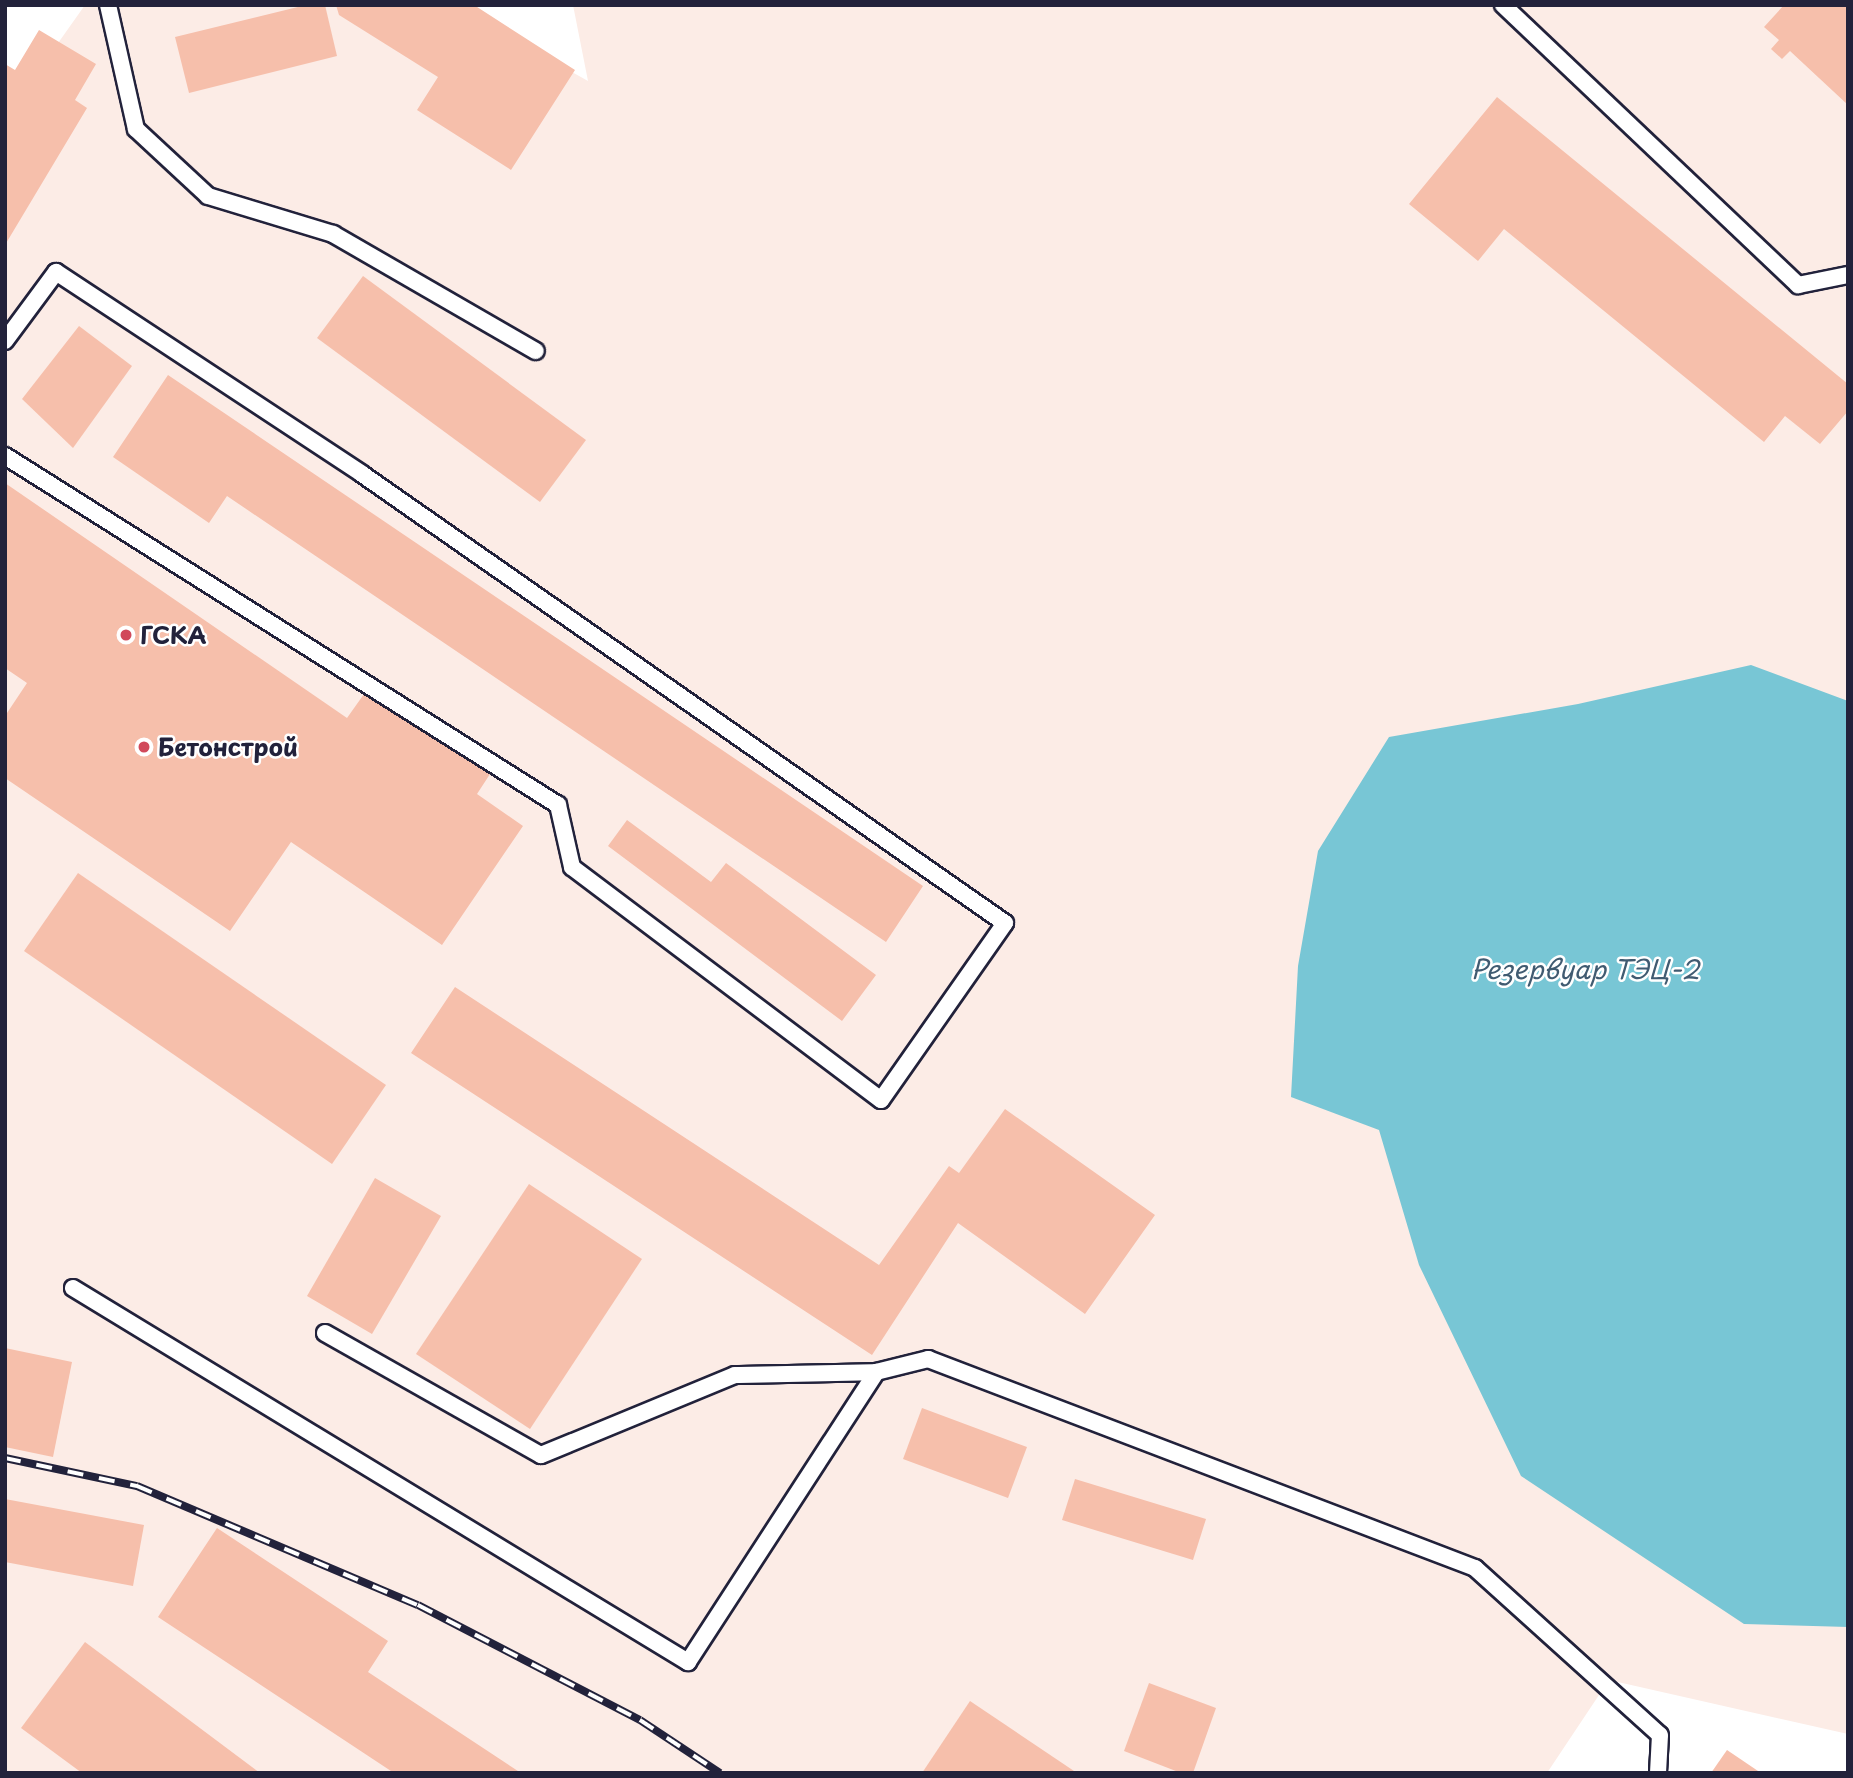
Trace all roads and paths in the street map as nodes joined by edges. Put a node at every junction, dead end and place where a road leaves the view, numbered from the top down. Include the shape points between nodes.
1 (108, 5) edge
2 (1503, 5) edge
3 (1848, 275) edge
4 (5, 341) edge
5 (536, 351) dead end
6 (5, 456) edge
7 (73, 1288) dead end
8 (325, 1333) dead end
9 (876, 1372) junction
10 (1658, 1773) edge

1 - 5 lane via 136,129 208,196 333,233
2 - 3 lane via 1798,285
4 - 6 lane via 56,272 362,474 1005,923 881,1100 572,867 558,805
7 - 9 lane via 688,1662
8 - 9 lane via 541,1455 735,1375
9 - 10 lane via 928,1359 1475,1568 1660,1735

